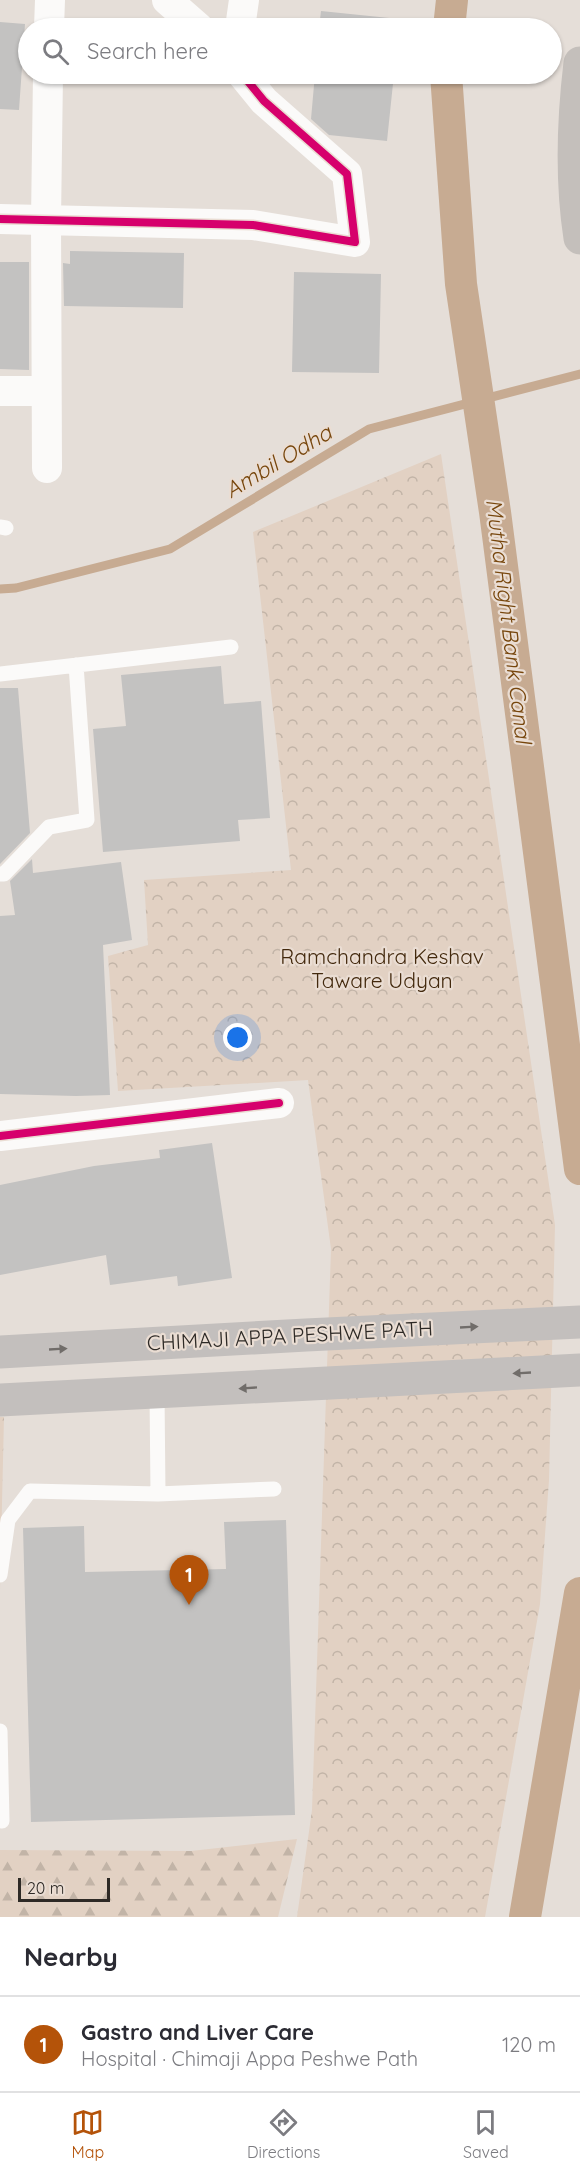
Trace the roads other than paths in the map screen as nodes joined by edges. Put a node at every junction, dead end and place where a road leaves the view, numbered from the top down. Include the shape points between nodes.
1 (50, 0) edge
2 (167, 0) edge
3 (244, 0) edge
4 (49, 18) edge
5 (188, 18) edge
6 (241, 18) edge
7 (580, 63) edge
8 (48, 84) edge
9 (250, 84) edge
10 (0, 219) edge
11 (46, 220) junction
12 (580, 238) edge
13 (0, 391) edge
14 (46, 391) junction
15 (47, 468) dead end
16 (231, 647) dead end
17 (76, 665) junction
18 (0, 674) edge
19 (0, 874) edge
20 (279, 1103) dead end
21 (0, 1136) edge
22 (580, 1322) edge
23 (0, 1352) edge
24 (580, 1370) edge
25 (157, 1393) junction
26 (0, 1400) edge
27 (274, 1489) dead end
28 (158, 1494) junction
29 (0, 1575) edge
30 (0, 1731) edge
31 (2, 1821) dead end

1 - 4 street
2 - 5 street
3 - 6 street
7 - 12 main road via 574,127 574,204
8 - 11 street
9 - 11 street via 264,101 347,174 355,242 254,225
10 - 11 street
11 - 14 street
13 - 14 street
14 - 15 street
16 - 17 lane
17 - 18 lane
17 - 19 lane via 87,820 49,827
20 - 21 street
23 -> 22 main road, CHIMAJI APPA PESHWE PATH
24 -> 25 main road
25 - 26 main road
25 - 28 lane
27 - 28 lane
28 - 29 lane via 30,1491 8,1520
30 - 31 lane

